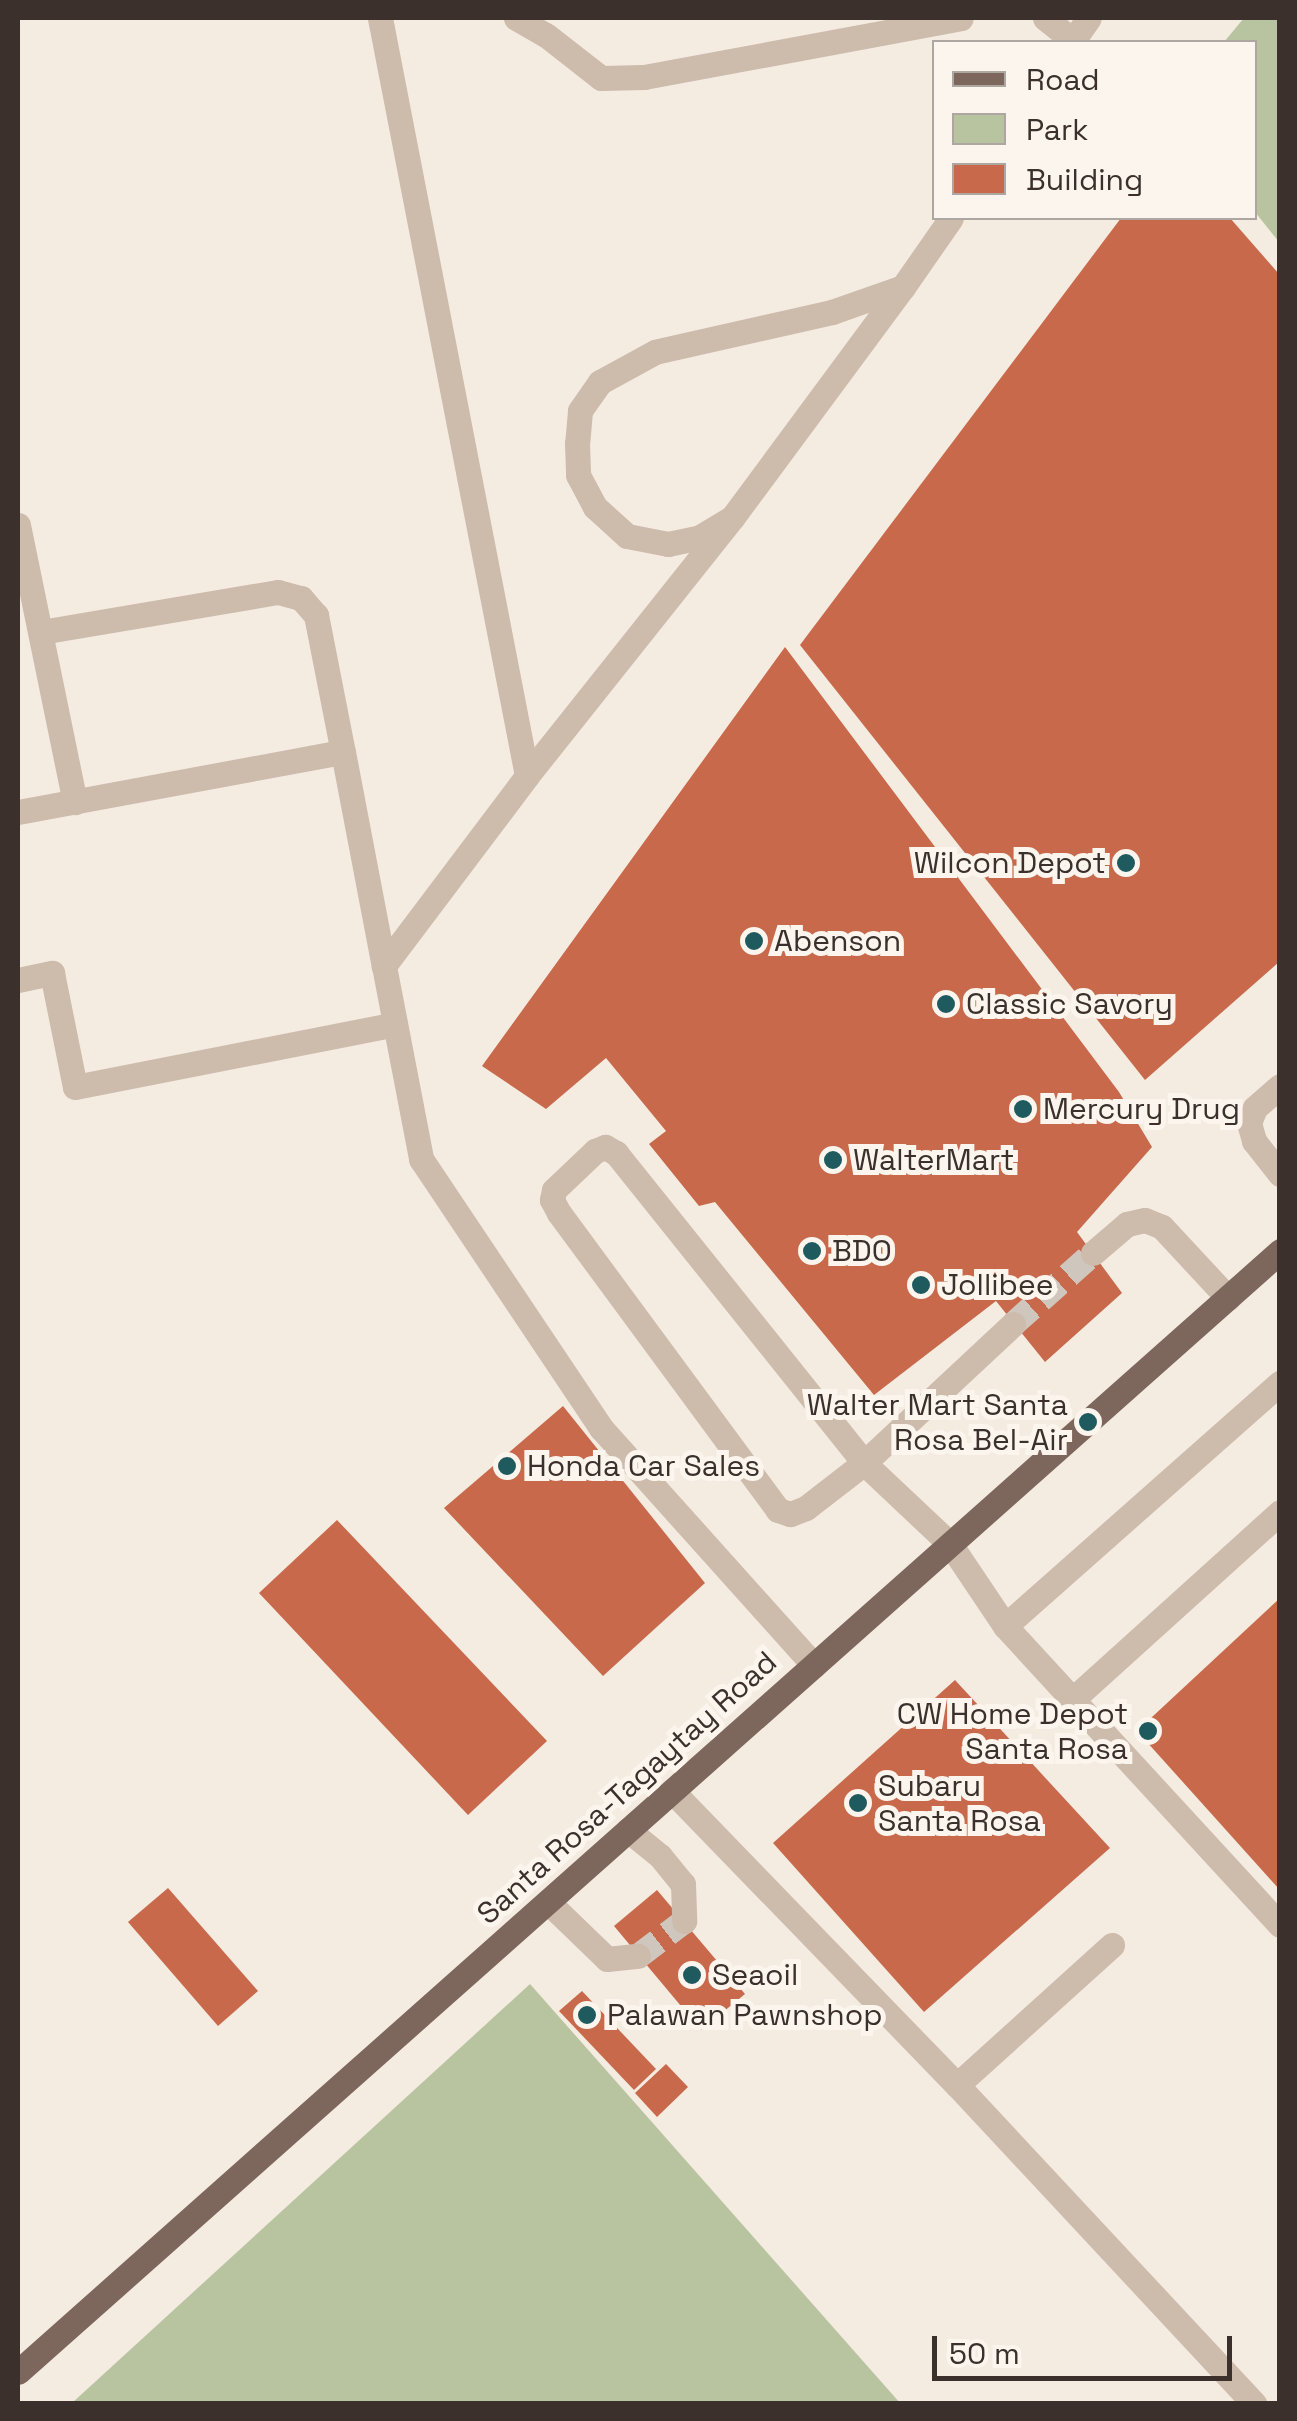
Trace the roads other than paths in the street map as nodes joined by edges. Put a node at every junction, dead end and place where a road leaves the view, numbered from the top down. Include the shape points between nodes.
1 (380, 18) edge
2 (516, 18) edge
3 (961, 18) edge
4 (1045, 18) edge
5 (1090, 18) edge
6 (1071, 40) edge
7 (1074, 40) edge
8 (950, 220) edge
9 (903, 287) junction
10 (732, 518) junction
11 (18, 525) edge
12 (41, 632) junction
13 (343, 752) junction
14 (527, 776) junction
15 (75, 802) junction
16 (18, 812) edge
17 (384, 966) junction
18 (18, 980) edge
19 (395, 1024) junction
20 (1280, 1086) edge
21 (1280, 1174) edge
22 (1280, 1251) edge
23 (1094, 1253) tunnel mouth
24 (1228, 1298) junction
25 (1013, 1324) tunnel mouth
26 (1280, 1383) edge
27 (864, 1463) junction
28 (1280, 1512) edge
29 (950, 1544) junction
30 (1005, 1626) junction
31 (814, 1665) junction
32 (1072, 1700) junction
33 (672, 1790) junction
34 (628, 1830) junction
35 (548, 1902) junction
36 (684, 1921) dead end
37 (1280, 1926) edge
38 (1112, 1946) dead end
39 (638, 1956) dead end
40 (957, 2085) junction
41 (18, 2372) edge
42 (1254, 2404) edge

1 - 14 street
2 - 3 street via 601,78 644,76
4 - 6 street
5 - 7 street
8 - 9 street
9 - 10 street
9 - 10 street via 795,322 655,352 600,382 580,411 577,444 578,475 595,507 627,536 668,544 700,537
10 - 14 street
11 - 12 street
12 - 13 street via 278,592 301,598 316,615
12 - 15 street
13 - 15 street
13 - 17 street
14 - 17 street
15 - 16 street
17 - 19 street
18 - 19 street via 52,973 75,1087
19 - 31 street via 421,1159 602,1428
20 - 21 street via 1249,1123
22 - 24 main road, Santa Rosa-Tagaytay Road
23 - 24 street via 1127,1224 1145,1220 1162,1227
24 - 29 main road, Santa Rosa-Tagaytay Road
25 - 27 street
26 - 30 street
27 - 27 street via 806,1508 778,1510 559,1213 554,1190 595,1151 616,1152
27 - 29 street
28 - 32 street
29 - 30 street
29 - 31 main road, Santa Rosa-Tagaytay Road
30 - 32 street
31 - 33 main road, Santa Rosa-Tagaytay Road
32 - 37 street
33 - 34 main road, Santa Rosa-Tagaytay Road
33 - 40 street
34 - 35 main road, Santa Rosa-Tagaytay Road
34 - 36 street via 683,1884
35 - 39 street via 607,1959
35 - 41 main road, Santa Rosa-Tagaytay Road
38 - 40 street
40 - 42 street

